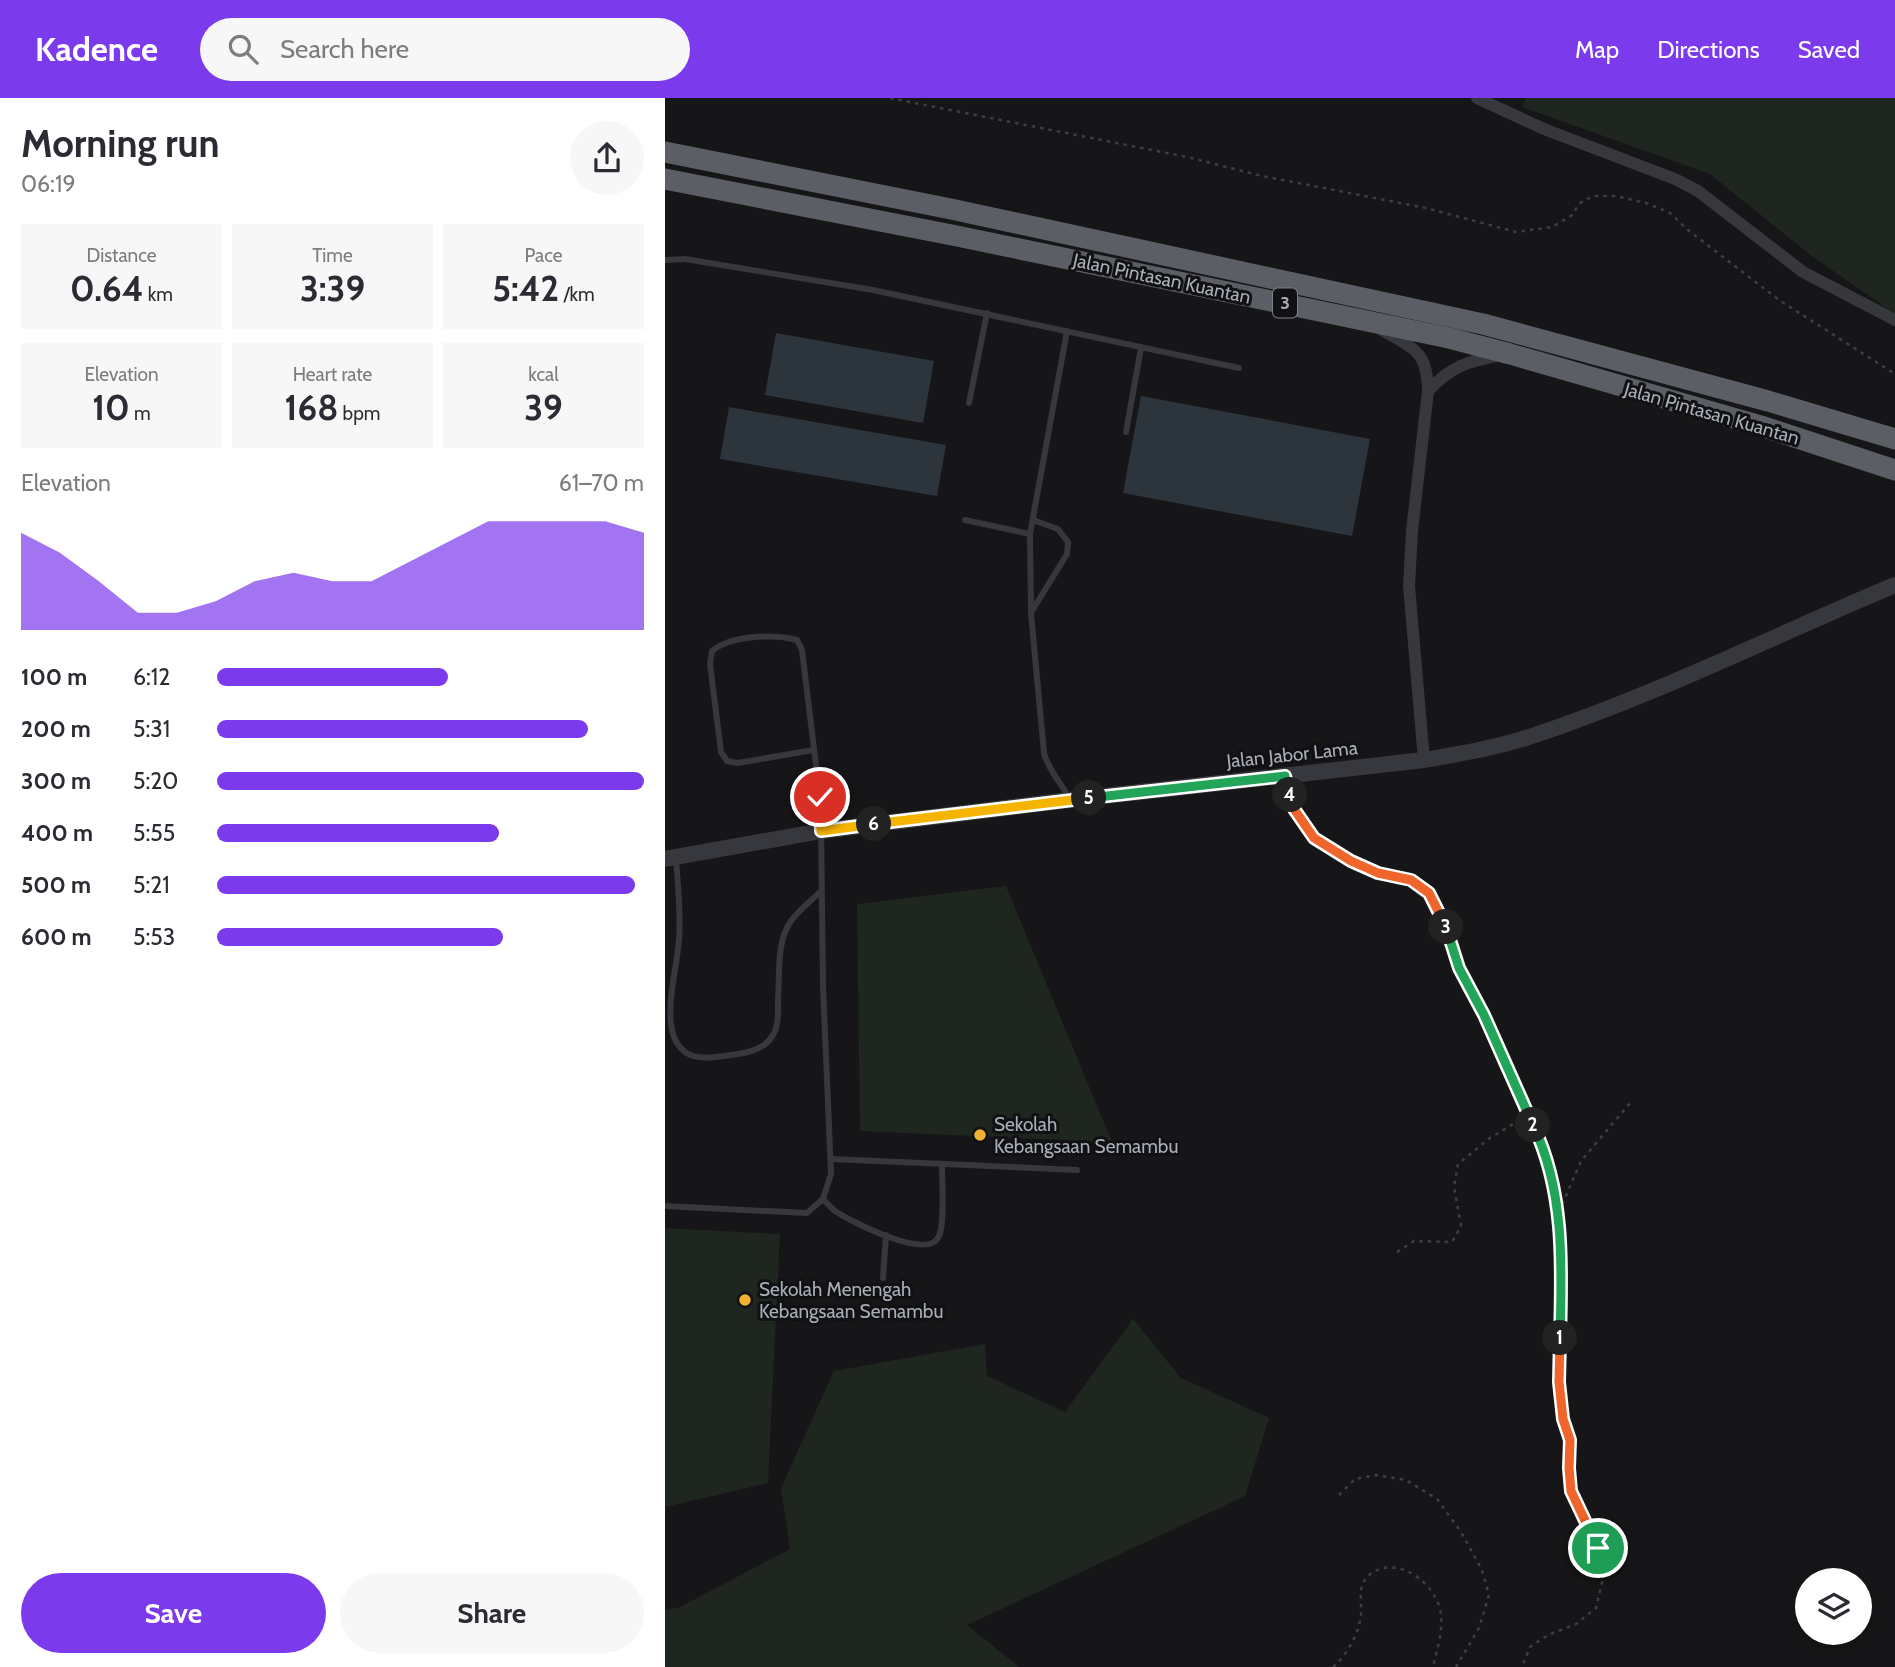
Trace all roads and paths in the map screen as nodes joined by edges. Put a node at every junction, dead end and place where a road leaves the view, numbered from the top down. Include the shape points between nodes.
1 (890, 98) edge
2 (1480, 99) edge
3 (665, 152) edge
4 (665, 179) edge
5 (665, 261) edge
6 (988, 313) junction
7 (1366, 320) junction
8 (1895, 320) edge
9 (1067, 331) junction
10 (1142, 348) junction
11 (1510, 354) junction
12 (1239, 368) dead end
13 (1895, 374) edge
14 (1428, 391) junction
15 (969, 403) dead end
16 (1126, 432) dead end
17 (1895, 439) edge
18 (1895, 470) edge
19 (965, 520) dead end
20 (1033, 520) junction
21 (1030, 534) junction
22 (1895, 585) edge
23 (1031, 612) junction
24 (813, 750) junction
25 (1424, 760) junction
26 (1285, 776) junction
27 (1069, 800) junction
28 (821, 831) junction
29 (670, 858) edge
30 (821, 891) junction
31 (1631, 1102) dead end
32 (1528, 1115) junction
33 (831, 1159) junction
34 (942, 1166) junction
35 (1076, 1170) dead end
36 (824, 1199) junction
37 (665, 1206) edge
38 (1559, 1212) junction
39 (886, 1235) junction
40 (1398, 1252) dead end
41 (883, 1278) dead end
42 (1339, 1495) dead end
43 (1333, 1667) edge
44 (1433, 1667) edge
45 (1457, 1667) edge
46 (1522, 1667) edge

1 - 13 path via 1426,208 1516,232 1552,227 1593,196 1646,203 1670,213 1779,300
2 - 8 street via 1698,191 1803,272
3 - 17 highway, Jalan Pintasan Kuantan / 3 via 1483,324
4 - 7 highway, Jalan Pintasan Kuantan / 3
5 - 6 lane via 685,259 764,271
6 - 9 lane
6 - 15 lane
7 - 11 highway, Jalan Pintasan Kuantan / 3
7 - 14 street via 1420,354 1426,364
9 - 10 lane
9 - 20 lane
10 - 12 lane
10 - 16 lane
11 - 14 street via 1458,365
11 - 18 highway, Jalan Pintasan Kuantan / 3
14 - 25 street via 1409,586
19 - 21 lane
20 - 21 lane
20 - 23 lane via 1058,529 1068,542 1067,554
21 - 23 lane
22 - 25 street, Jalan Jabor Lama via 1620,704 1527,737
23 - 27 lane via 1044,753
24 - 24 lane via 727,761 721,752 712,651 740,640 778,636 796,640
24 - 28 lane
25 - 26 street, Jalan Jabor Lama
26 - 27 street, Jalan Jabor Lama
26 - 32 path via 1294,809 1314,838 1351,861 1411,880 1429,893
27 - 28 street, Jalan Jabor Lama
28 - 29 street, Jalan Jabor Lama
28 - 30 lane
29 - 30 lane via 680,908 671,1024 675,1040 692,1056 746,1053 773,1036 786,930
30 - 33 lane
31 - 38 path via 1581,1161
32 - 38 path via 1546,1152
32 - 40 path via 1458,1164 1454,1187 1461,1226 1452,1242 1414,1241
33 - 34 lane
33 - 36 lane
34 - 35 lane
34 - 39 lane via 939,1238 925,1245 903,1243
36 - 37 lane via 807,1213
36 - 39 lane via 851,1220
38 - 46 path via 1559,1382 1570,1440 1571,1491 1598,1548 1604,1574 1596,1608 1576,1624 1530,1647
39 - 41 lane
42 - 45 path via 1355,1479 1376,1475 1406,1480 1437,1499 1461,1532 1482,1570 1489,1595 1479,1628
43 - 44 path via 1342,1659 1360,1622 1359,1596 1367,1577 1382,1567 1407,1569 1432,1592 1441,1612

